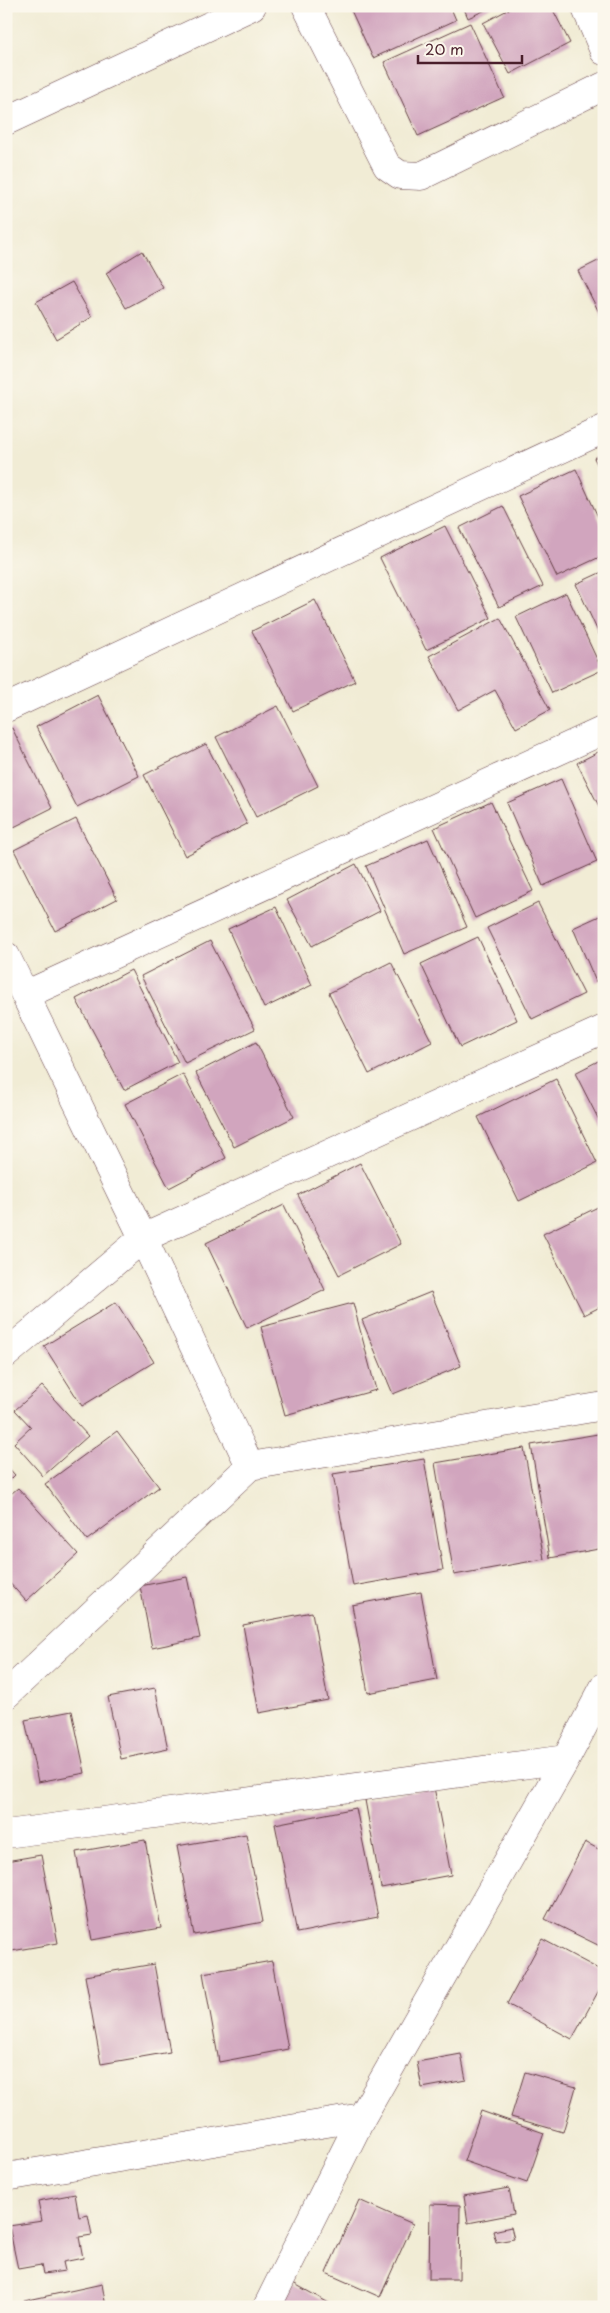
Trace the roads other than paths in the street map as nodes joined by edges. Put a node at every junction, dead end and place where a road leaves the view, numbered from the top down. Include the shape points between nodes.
1 (252, 6) edge
2 (306, 6) edge
3 (585, 6) edge
4 (604, 52) edge
5 (604, 86) edge
6 (6, 121) edge
7 (604, 429) edge
8 (6, 708) edge
9 (604, 730) edge
10 (6, 956) edge
11 (25, 995) junction
12 (604, 1029) edge
13 (143, 1238) junction
14 (6, 1354) edge
15 (604, 1406) edge
16 (250, 1466) junction
17 (604, 1687) edge
18 (6, 1695) edge
19 (566, 1759) junction
20 (6, 1834) edge
21 (362, 2117) junction
22 (6, 2177) edge
23 (267, 2307) edge

1 - 6 street
2 - 5 street via 387,166 400,174 421,176
3 - 4 street
7 - 8 street
9 - 11 street
10 - 11 street
11 - 13 street
12 - 13 street
13 - 14 street
13 - 16 street
15 - 16 street
16 - 18 street
17 - 19 street
19 - 20 street
19 - 21 street
21 - 22 street
21 - 23 street

